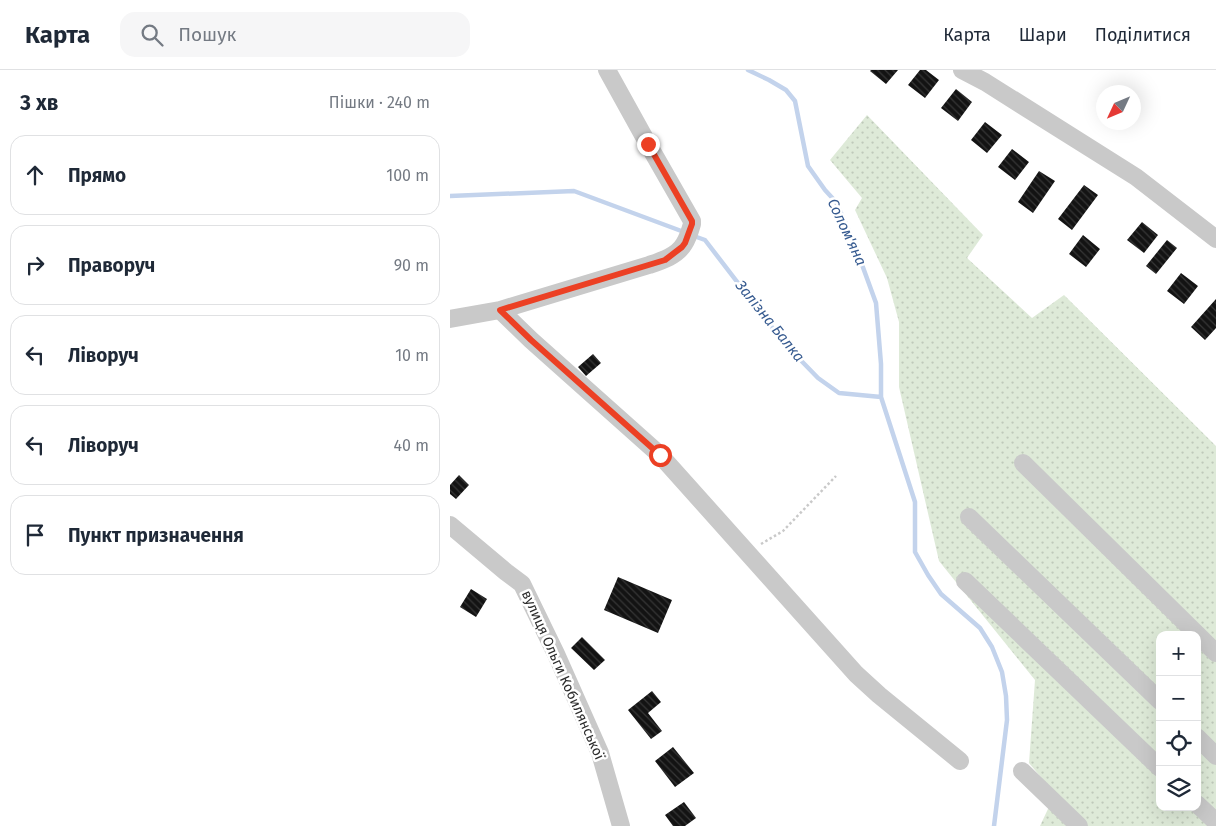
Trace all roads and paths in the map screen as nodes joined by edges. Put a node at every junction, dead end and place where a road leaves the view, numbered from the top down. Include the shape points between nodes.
1 (607, 70) edge
2 (962, 70) edge
3 (1216, 238) edge
4 (500, 310) junction
5 (450, 319) edge
6 (1022, 463) dead end
7 (836, 476) dead end
8 (970, 517) dead end
9 (450, 526) edge
10 (747, 552) junction
11 (965, 581) dead end
12 (1216, 653) edge
13 (1156, 697) edge
14 (1201, 742) edge
15 (1216, 756) edge
16 (960, 761) dead end
17 (1158, 766) edge
18 (1022, 771) dead end
19 (1201, 808) edge
20 (1216, 822) edge
21 (621, 826) edge
22 (1079, 826) edge

1 - 4 street via 692,221 685,243 665,260
2 - 3 street via 1136,177
4 - 5 street
4 - 10 street via 660,455
6 - 12 street
7 - 10 path via 783,531
8 - 13 street
9 - 21 street, вулиця Ольги Кобилянської via 522,584 600,753
10 - 16 street via 856,674
11 - 17 street
14 - 15 street
18 - 22 street
19 - 20 street

